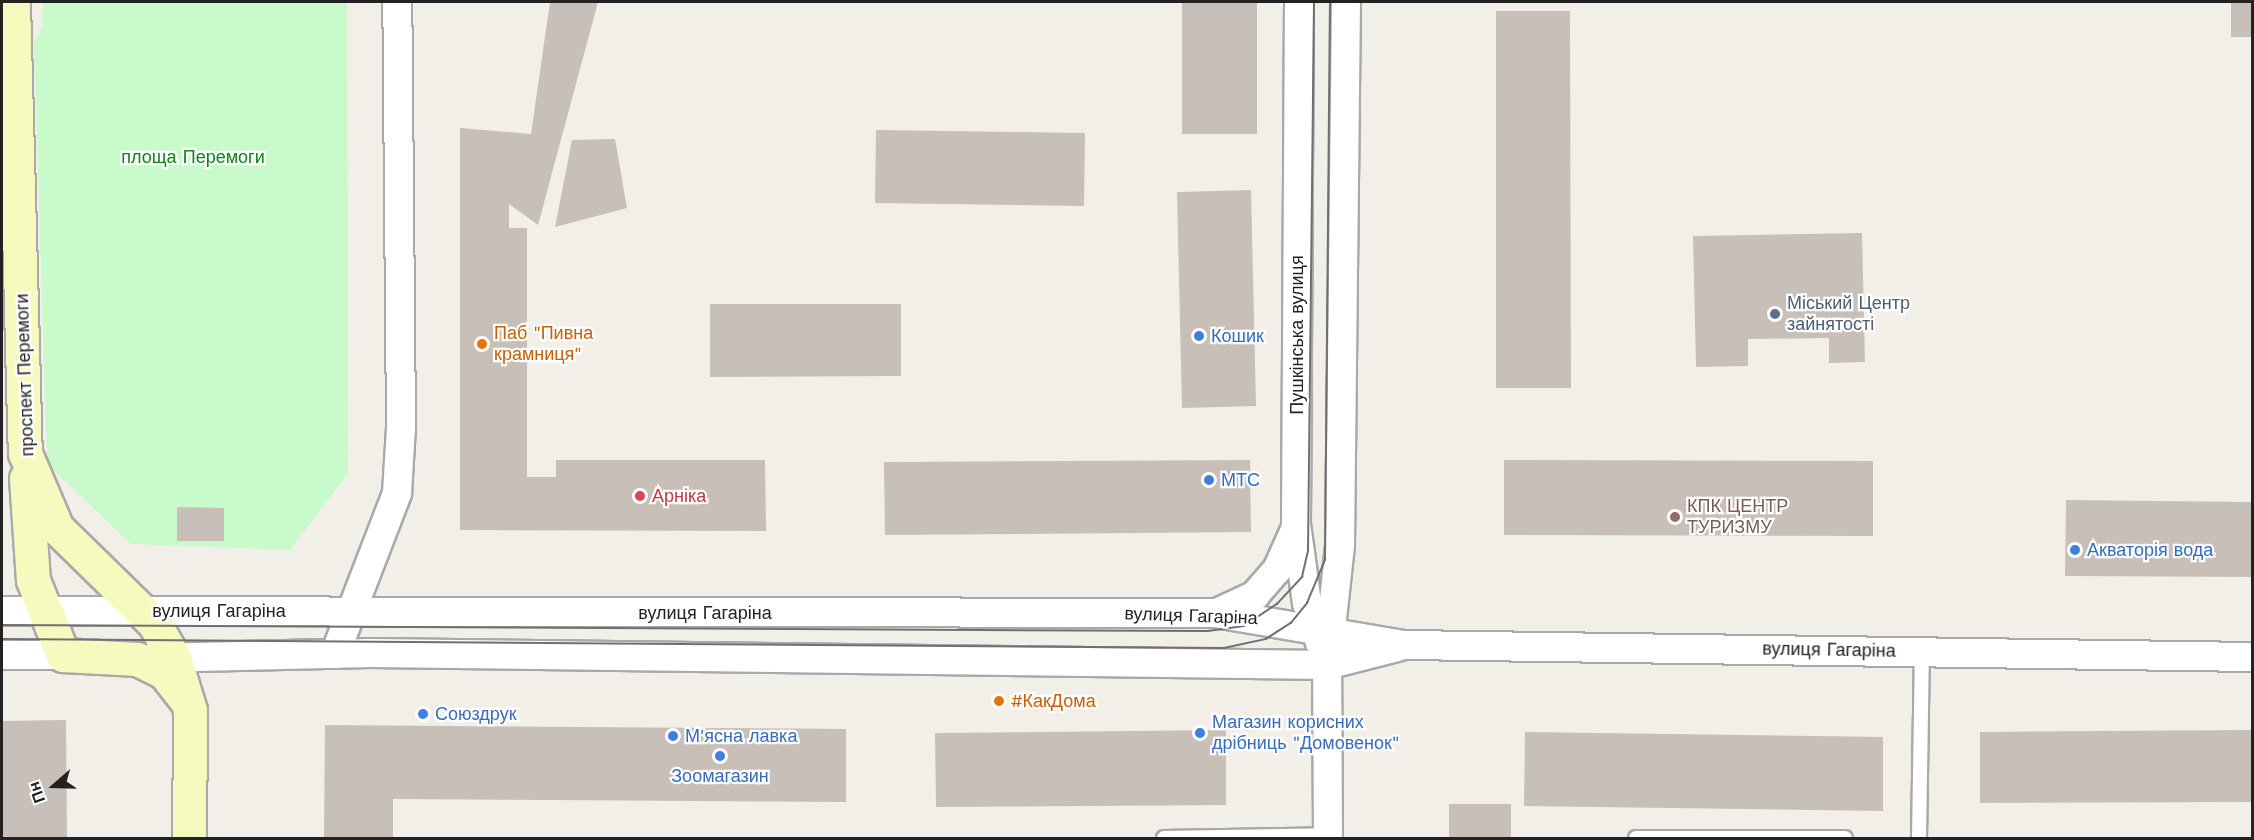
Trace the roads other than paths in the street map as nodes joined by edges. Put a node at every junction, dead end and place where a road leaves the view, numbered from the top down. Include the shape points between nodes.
1 (13, 2) edge
2 (397, 2) edge
3 (1299, 2) edge
4 (1346, 2) edge
5 (25, 453) junction
6 (1296, 524) junction
7 (2, 611) edge
8 (43, 611) junction
9 (141, 611) junction
10 (355, 612) junction
11 (1215, 613) junction
12 (1324, 629) junction
13 (1405, 645) junction
14 (1922, 651) junction
15 (335, 654) junction
16 (2, 655) edge
17 (63, 655) junction
18 (2253, 657) edge
19 (174, 658) junction
20 (137, 659) junction
21 (1327, 665) junction
22 (190, 710) junction
23 (1328, 837) edge
24 (189, 838) edge
25 (1164, 838) edge
26 (1636, 838) edge
27 (1845, 838) edge
28 (1919, 838) edge

1 - 5 main road, проспект Перемоги
2 - 10 street via 402,426 397,493
3 - 6 street, Пушкінська вулиця
4 - 12 street, Пушкінська вулиця via 1340,546
5 - 8 main road via 28,549
5 - 9 main road, проспект Перемоги via 57,528
6 - 11 street via 1291,547 1255,595
6 - 12 street, Пушкінська вулиця
7 - 8 street, вулиця Гагаріна
8 - 9 street, вулиця Гагаріна
8 - 17 main road
9 - 10 street, вулиця Гагаріна
9 - 19 main road, проспект Перемоги
10 - 11 street, вулиця Гагаріна
10 - 15 street
11 - 12 street, вулиця Гагаріна
12 - 13 street, вулиця Гагаріна
12 - 21 street, Пушкінська вулиця
13 - 14 street, вулиця Гагаріна
13 - 21 street, вулиця Гагаріна
14 - 18 street, вулиця Гагаріна
14 - 28 lane
15 - 19 street, вулиця Гагаріна
15 - 21 street, вулиця Гагаріна
16 - 17 street, вулиця Гагаріна
17 - 20 main road, вулиця Гагаріна
19 - 20 street, вулиця Гагаріна
19 - 22 main road, проспект Перемоги
20 - 22 main road via 164,672
21 - 23 street, Пушкінська вулиця
22 - 24 main road, проспект Перемоги
23 - 25 lane
26 - 27 lane

